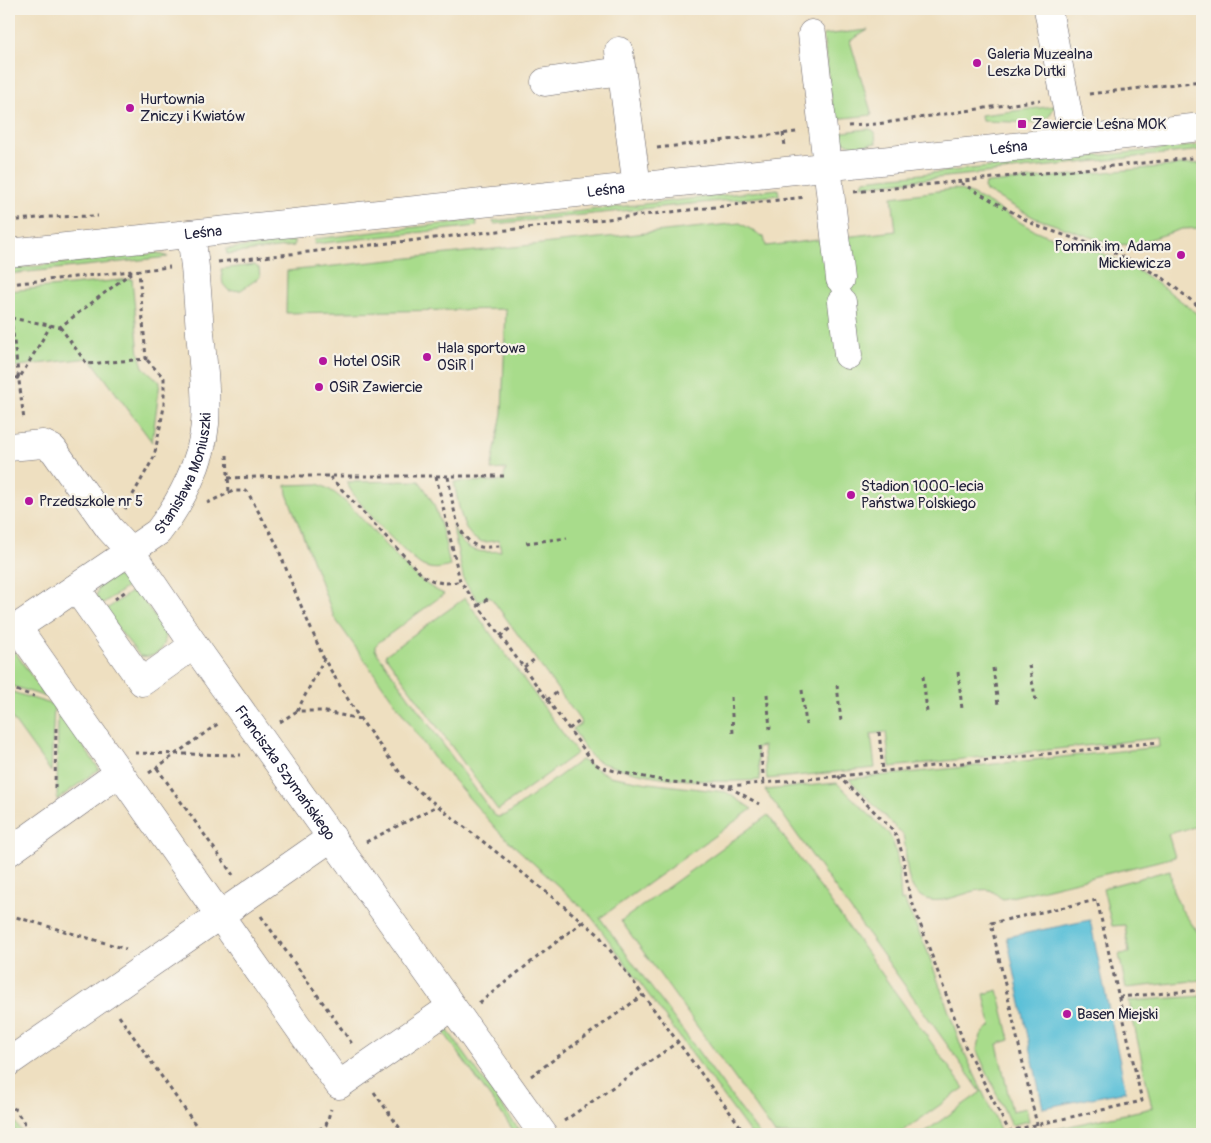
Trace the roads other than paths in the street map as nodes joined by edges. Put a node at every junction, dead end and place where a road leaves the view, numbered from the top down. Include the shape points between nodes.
1 (1048, 9) edge
2 (812, 34) dead end
3 (545, 82) dead end
4 (1202, 127) edge
5 (1073, 140) junction
6 (828, 167) junction
7 (636, 187) junction
8 (191, 234) junction
9 (9, 254) edge
10 (848, 355) dead end
11 (17, 438) edge
12 (130, 551) junction
13 (76, 588) junction
14 (13, 630) edge
15 (194, 645) junction
16 (130, 768) junction
17 (332, 837) junction
18 (9, 852) edge
19 (220, 915) junction
20 (462, 1008) junction
21 (9, 1062) edge
22 (550, 1130) edge

1 - 5 street
2 - 6 street
3 - 7 street via 620,61
4 - 5 street, Leśna
5 - 6 street, Leśna
6 - 7 street, Leśna
6 - 10 street
7 - 8 street, Leśna
8 - 9 street, Leśna
8 - 12 street, Stanisława Moniuszki via 206,398 205,426 199,454 168,519 158,532
11 - 12 street, Franciszka Szymańskiego via 53,449 109,528
12 - 13 street, Stanisława Moniuszki
12 - 15 street, Franciszka Szymańskiego
13 - 14 street, Stanisława Moniuszki
13 - 15 street via 142,682
14 - 16 street
15 - 17 street, Franciszka Szymańskiego
16 - 18 street
16 - 19 street
17 - 19 street
17 - 20 street, Franciszka Szymańskiego
19 - 20 street via 352,1068
19 - 21 street
20 - 22 street, Franciszka Szymańskiego

